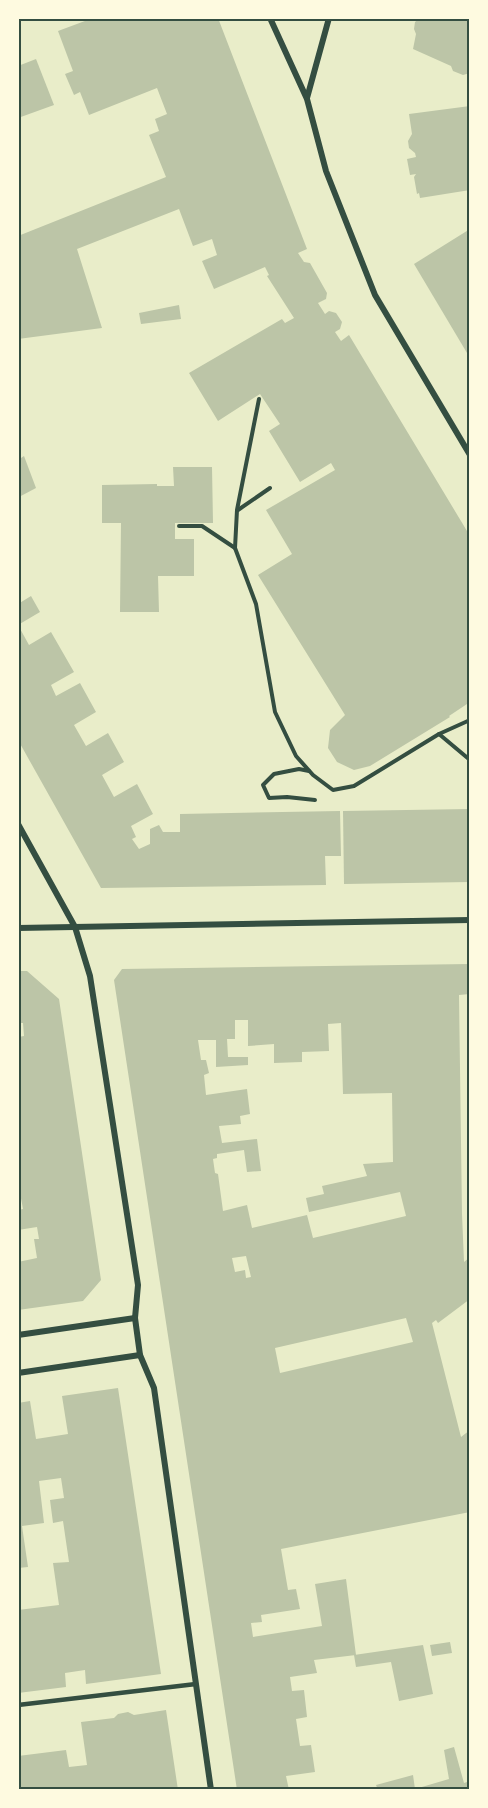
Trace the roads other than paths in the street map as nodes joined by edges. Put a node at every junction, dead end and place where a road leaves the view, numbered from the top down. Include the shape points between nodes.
1 (270, 18) edge
2 (329, 18) edge
3 (307, 99) junction
4 (470, 455) edge
5 (18, 824) edge
6 (470, 920) edge
7 (75, 927) junction
8 (18, 928) edge
9 (135, 1318) junction
10 (18, 1335) edge
11 (140, 1355) junction
12 (18, 1373) edge
13 (196, 1684) junction
14 (18, 1706) edge
15 (211, 1790) edge

1 - 3 street
2 - 3 street
3 - 4 street via 326,171 375,295
5 - 7 street
6 - 7 street
7 - 8 street
7 - 9 street via 90,976 138,1285
9 - 10 street
9 - 11 street
11 - 12 street
11 - 13 street via 154,1388
13 - 14 lane
13 - 15 street

